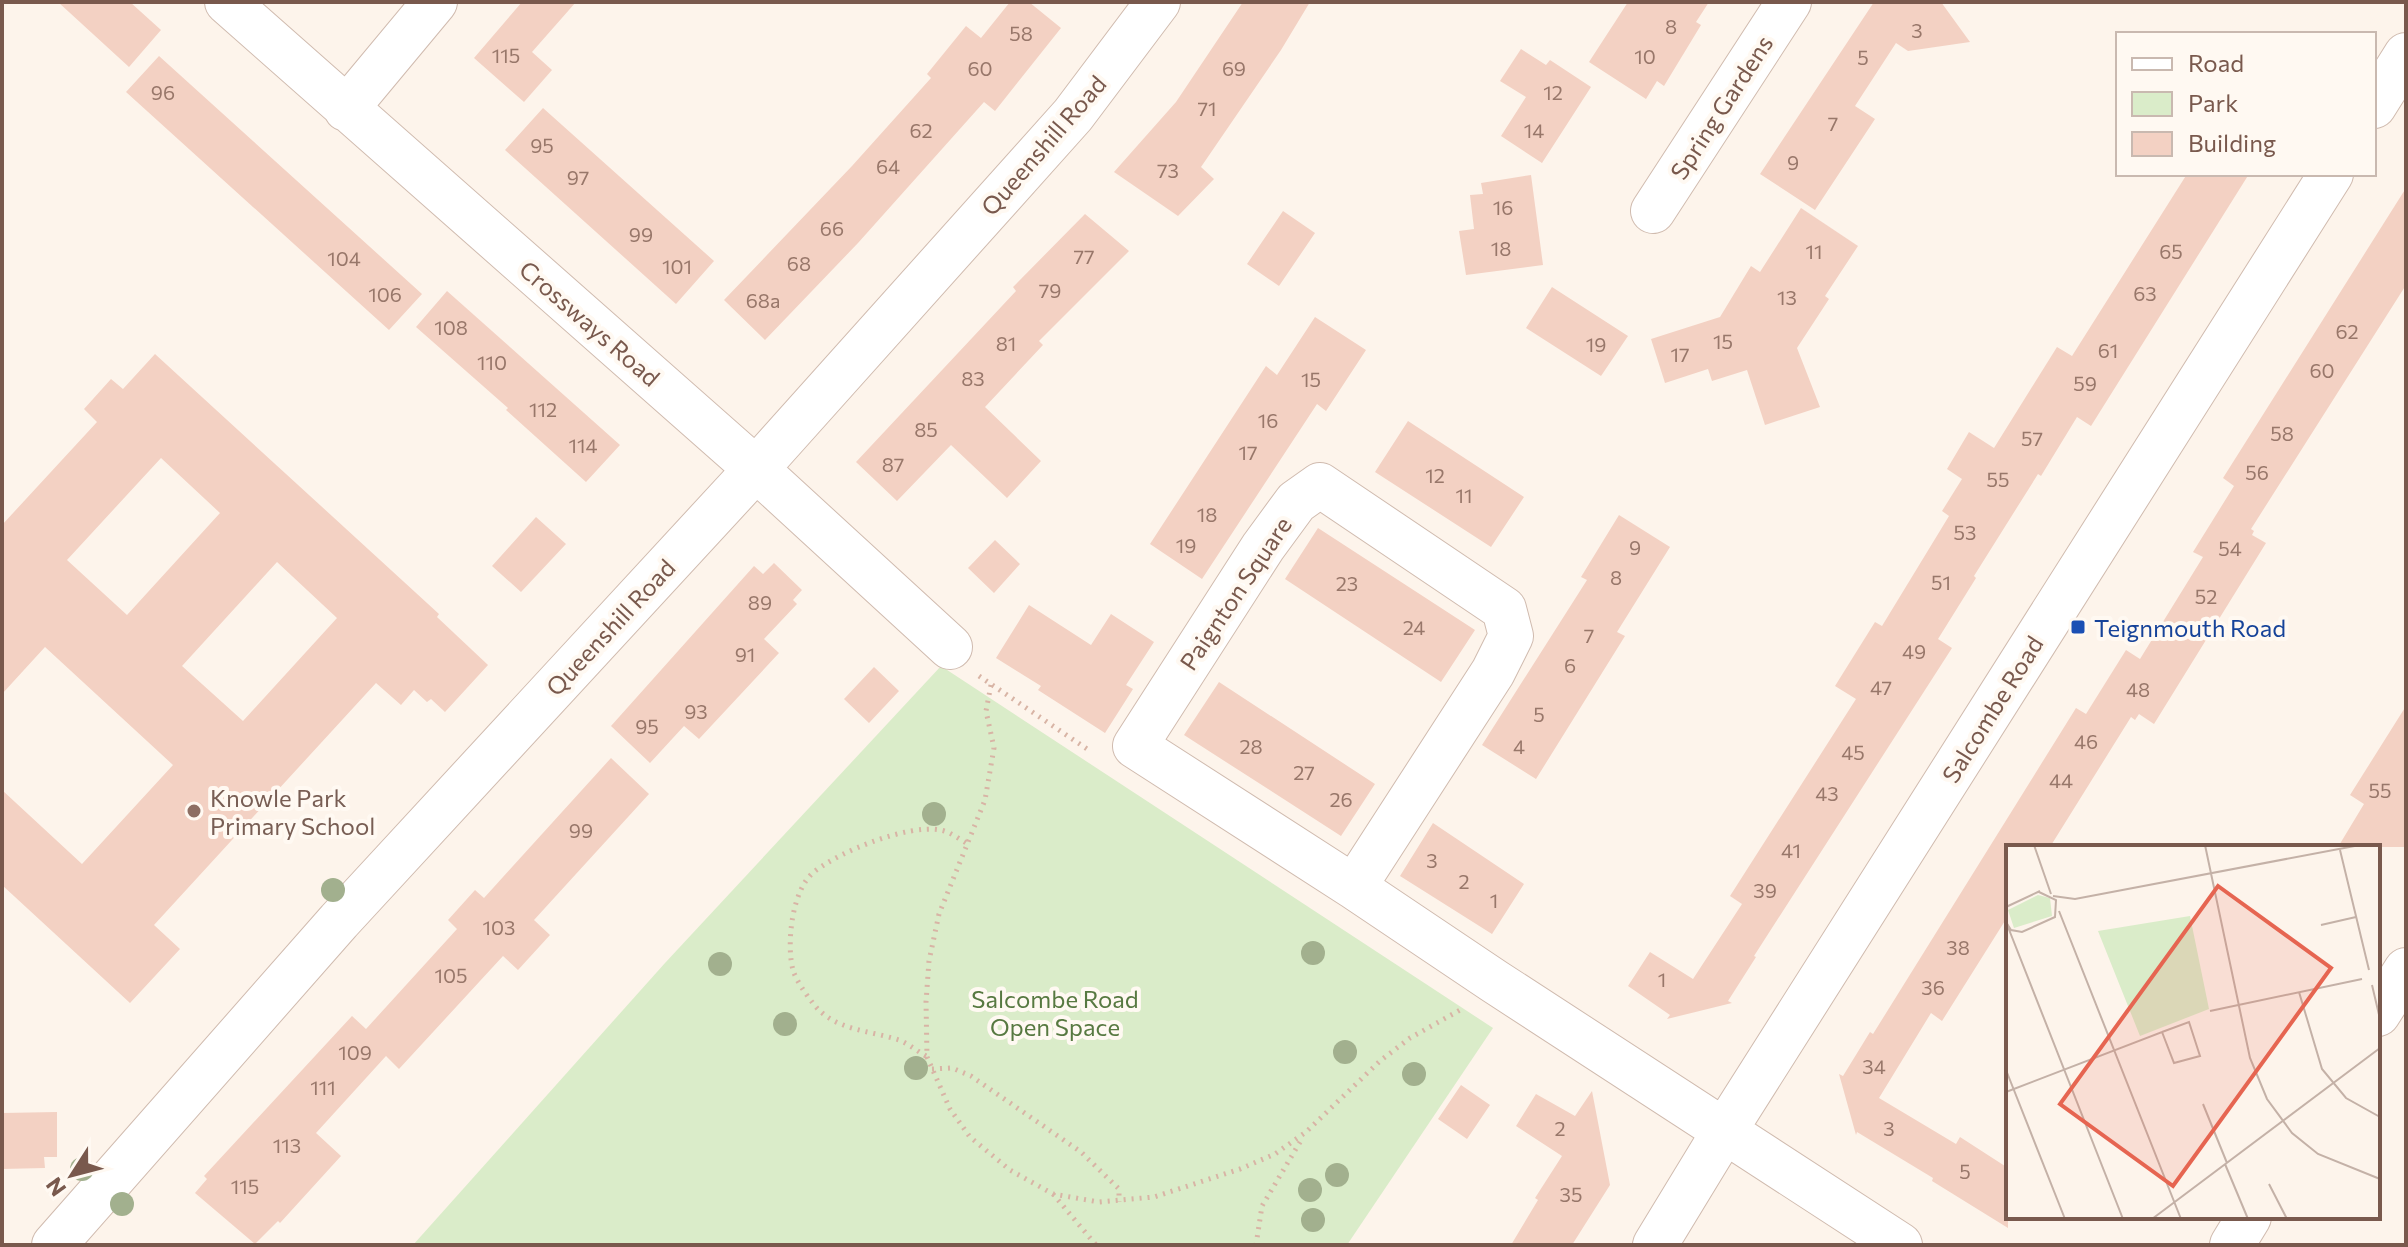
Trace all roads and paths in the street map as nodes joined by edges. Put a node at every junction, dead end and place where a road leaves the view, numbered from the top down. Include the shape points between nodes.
1 (227, 2) edge
2 (435, 2) edge
3 (1158, 2) edge
4 (1789, 2) edge
5 (2406, 55) edge
6 (2376, 103) edge
7 (346, 109) junction
8 (2330, 176) edge
9 (1653, 211) dead end
10 (756, 469) junction
11 (950, 647) joint
12 (991, 685) junction
13 (1135, 746) junction
14 (968, 844) junction
15 (1354, 887) junction
16 (2406, 970) edge
17 (1494, 981) junction
18 (2380, 1011) edge
19 (927, 1057) junction
20 (932, 1069) junction
21 (1725, 1130) junction
22 (1306, 1132) junction
23 (1053, 1194) junction
24 (1119, 1202) junction
25 (2248, 1219) edge
26 (54, 1245) edge
27 (1096, 1245) edge
28 (1256, 1245) edge
29 (1655, 1245) edge
30 (1900, 1245) edge
31 (2232, 1245) edge

1 - 7 street, Crossways Road
2 - 7 street
3 - 10 street, Queenshill Road via 1073,115
4 - 9 street, Spring Gardens
5 - 6 street
7 - 10 street, Crossways Road
8 - 21 street, Salcombe Road
10 - 11 street, Crossways Road
10 - 26 street, Queenshill Road via 339,921
11 - 12 path
12 - 13 path via 1104,760
12 - 14 path via 986,711 994,748 985,800
13 - 15 street
13 - 15 street, Paignton Square via 1263,547 1296,502 1320,485 1504,609 1511,636
14 - 19 path via 939,914 929,961
14 - 19 path via 942,830 905,830 861,846 813,872 799,893 790,934 793,971 813,1004 837,1023 901,1041
15 - 17 street
16 - 18 street
17 - 21 street
17 - 22 path via 1482,997 1380,1061
19 - 20 path
20 - 23 path via 970,1137 1010,1170
20 - 24 path via 952,1068 971,1076 1081,1152 1119,1189
21 - 29 street, Salcombe Road
21 - 30 street
22 - 24 path via 1275,1154 1240,1169 1154,1197
22 - 28 path via 1262,1206
23 - 24 path
23 - 27 path
25 - 31 street

